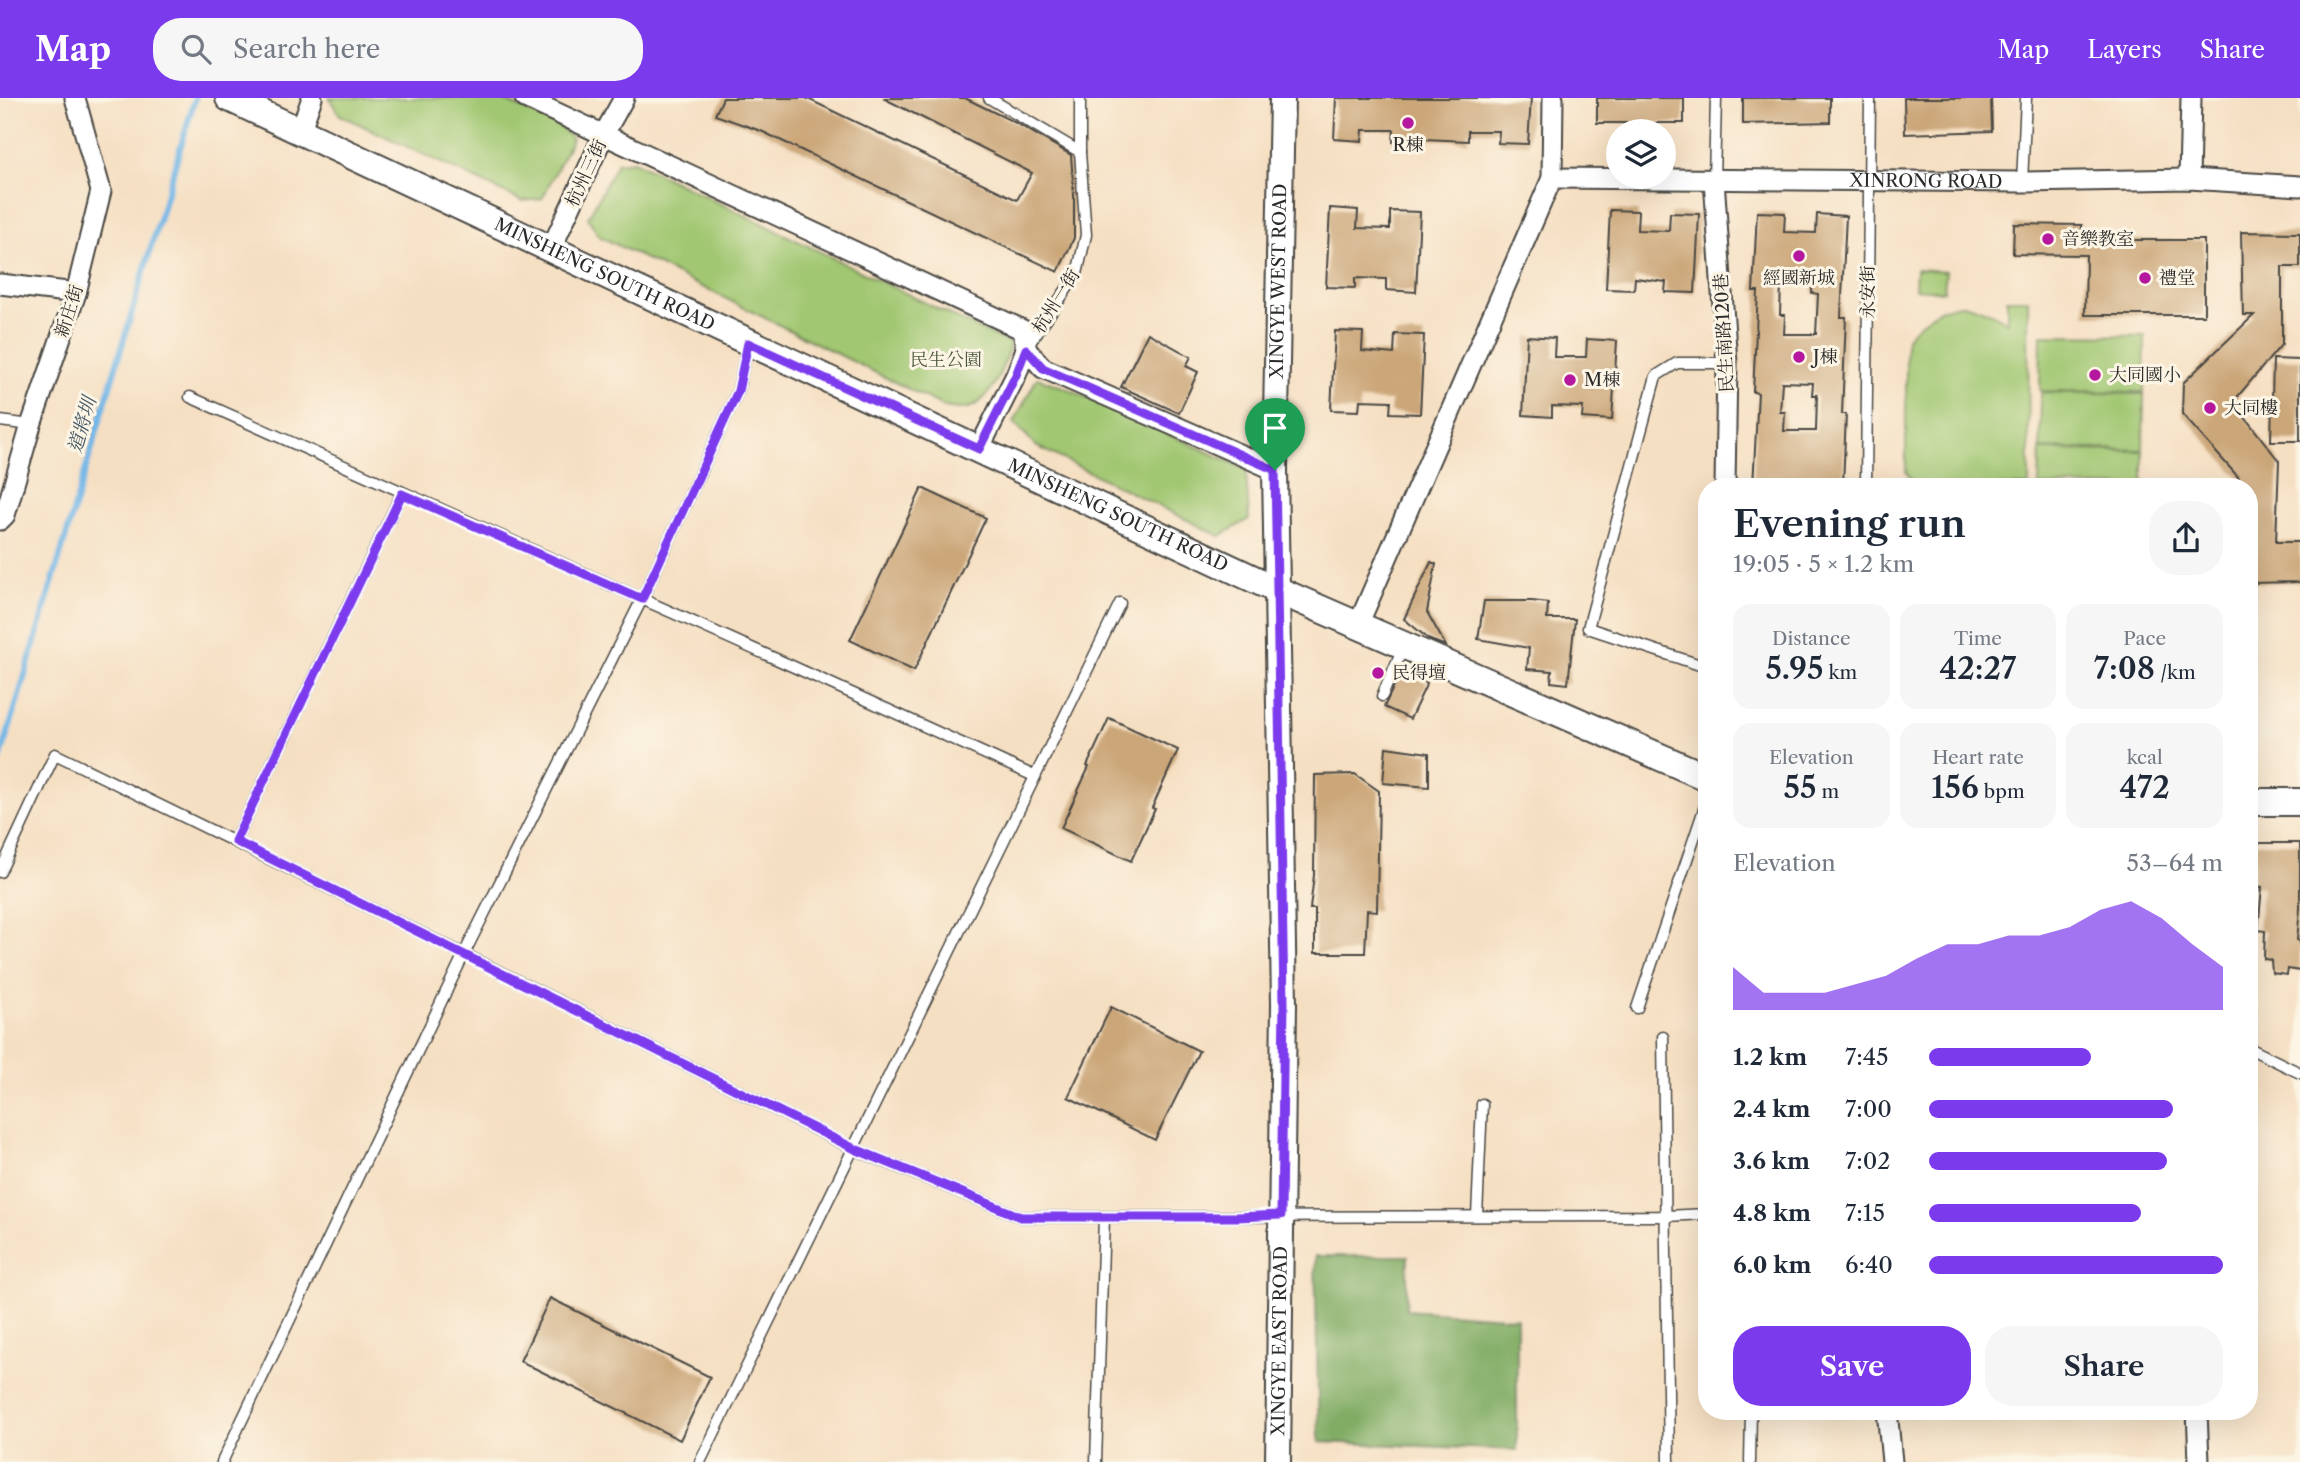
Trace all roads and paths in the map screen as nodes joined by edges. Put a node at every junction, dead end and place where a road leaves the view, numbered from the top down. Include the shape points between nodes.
1 (75, 98) edge
2 (229, 98) edge
3 (312, 98) edge
4 (525, 98) edge
5 (624, 98) edge
6 (989, 98) edge
7 (1080, 98) edge
8 (1282, 98) edge
9 (1553, 98) edge
10 (1716, 98) edge
11 (1870, 98) edge
12 (2026, 98) edge
13 (2190, 98) edge
14 (300, 132) junction
15 (604, 134) junction
16 (1080, 152) junction
17 (1552, 178) junction
18 (2189, 179) junction
19 (1714, 180) junction
20 (1868, 181) junction
21 (2022, 182) junction
22 (2300, 186) edge
23 (551, 249) junction
24 (0, 284) edge
25 (76, 293) junction
26 (748, 343) junction
27 (1026, 349) junction
28 (1727, 363) junction
29 (190, 397) dead end
30 (0, 421) edge
31 (31, 425) junction
32 (979, 449) junction
33 (1275, 470) junction
34 (1725, 478) edge
35 (1866, 478) edge
36 (402, 494) junction
37 (0, 520) edge
38 (1277, 590) junction
39 (642, 599) junction
40 (1120, 603) dead end
41 (1358, 625) junction
42 (1404, 645) junction
43 (1698, 664) edge
44 (1382, 696) dead end
45 (1698, 774) edge
46 (1034, 776) junction
47 (2258, 802) edge
48 (2300, 802) edge
49 (1698, 827) edge
50 (235, 841) junction
51 (0, 872) edge
52 (464, 954) junction
53 (1637, 1008) dead end
54 (1663, 1037) dead end
55 (2258, 1052) edge
56 (2300, 1073) edge
57 (1482, 1104) dead end
58 (855, 1149) junction
59 (1698, 1214) edge
60 (1281, 1215) junction
61 (1477, 1216) junction
62 (1666, 1216) junction
63 (1104, 1217) junction
64 (1751, 1420) edge
65 (1888, 1420) edge
66 (2197, 1420) edge
67 (222, 1462) edge
68 (701, 1462) edge
69 (1096, 1462) edge
70 (1278, 1462) edge
71 (1669, 1462) edge
72 (1750, 1462) edge
73 (1892, 1462) edge
74 (2199, 1462) edge

1 - 25 street, 新庄街 via 101,191
2 - 14 main road, MINSHENG SOUTH ROAD
3 - 14 street
4 - 15 street
5 - 15 street, 杭州三街
6 - 16 lane
7 - 16 lane, 杭州一街
8 - 33 street, XINGYE WEST ROAD
9 - 17 street
10 - 19 lane
11 - 20 lane, 永安街
12 - 21 lane
13 - 18 street
14 - 23 main road, MINSHENG SOUTH ROAD
15 - 23 street, 杭州三街
15 - 27 street via 1023,330
16 - 27 lane, 杭州一街 via 1086,235 1077,274
17 - 19 street, XINRONG ROAD
17 - 41 street
18 - 21 street, XINRONG ROAD
18 - 22 street, XINRONG ROAD
19 - 20 street, XINRONG ROAD
19 - 28 street, 民生南路120巷
20 - 21 street, XINRONG ROAD
20 - 35 lane, 永安街
23 - 26 main road, MINSHENG SOUTH ROAD
24 - 25 street
25 - 31 street, 新庄街
26 - 32 main road, MINSHENG SOUTH ROAD
26 - 39 lane via 738,391
27 - 32 street, 杭州一街
27 - 33 street via 1043,368
28 - 34 street, 民生南路120巷
28 - 43 lane via 1677,363 1656,376 1588,628
29 - 36 lane
30 - 31 lane
31 - 37 street, 新庄街
32 - 38 main road, MINSHENG SOUTH ROAD
33 - 38 street, XINGYE WEST ROAD
36 - 39 lane
36 - 50 lane
38 - 41 main road, MINSHENG SOUTH ROAD
38 - 60 street, XINGYE EAST ROAD via 1284,1003
39 - 46 lane
39 - 52 lane
40 - 46 lane
41 - 42 main road, MINSHENG SOUTH ROAD
42 - 44 lane
42 - 45 main road, MINSHENG SOUTH ROAD
46 - 58 lane
47 - 48 main road
49 - 53 lane
50 - 51 lane via 55,754
50 - 52 lane
52 - 58 lane
52 - 67 lane
54 - 62 lane
55 - 56 lane
57 - 61 lane
58 - 63 lane via 1021,1217
58 - 68 lane
59 - 62 lane
60 - 61 lane
60 - 63 lane
60 - 70 street, XINGYE EAST ROAD
61 - 62 lane
62 - 71 lane
63 - 69 lane
64 - 72 lane
65 - 73 street
66 - 74 street

